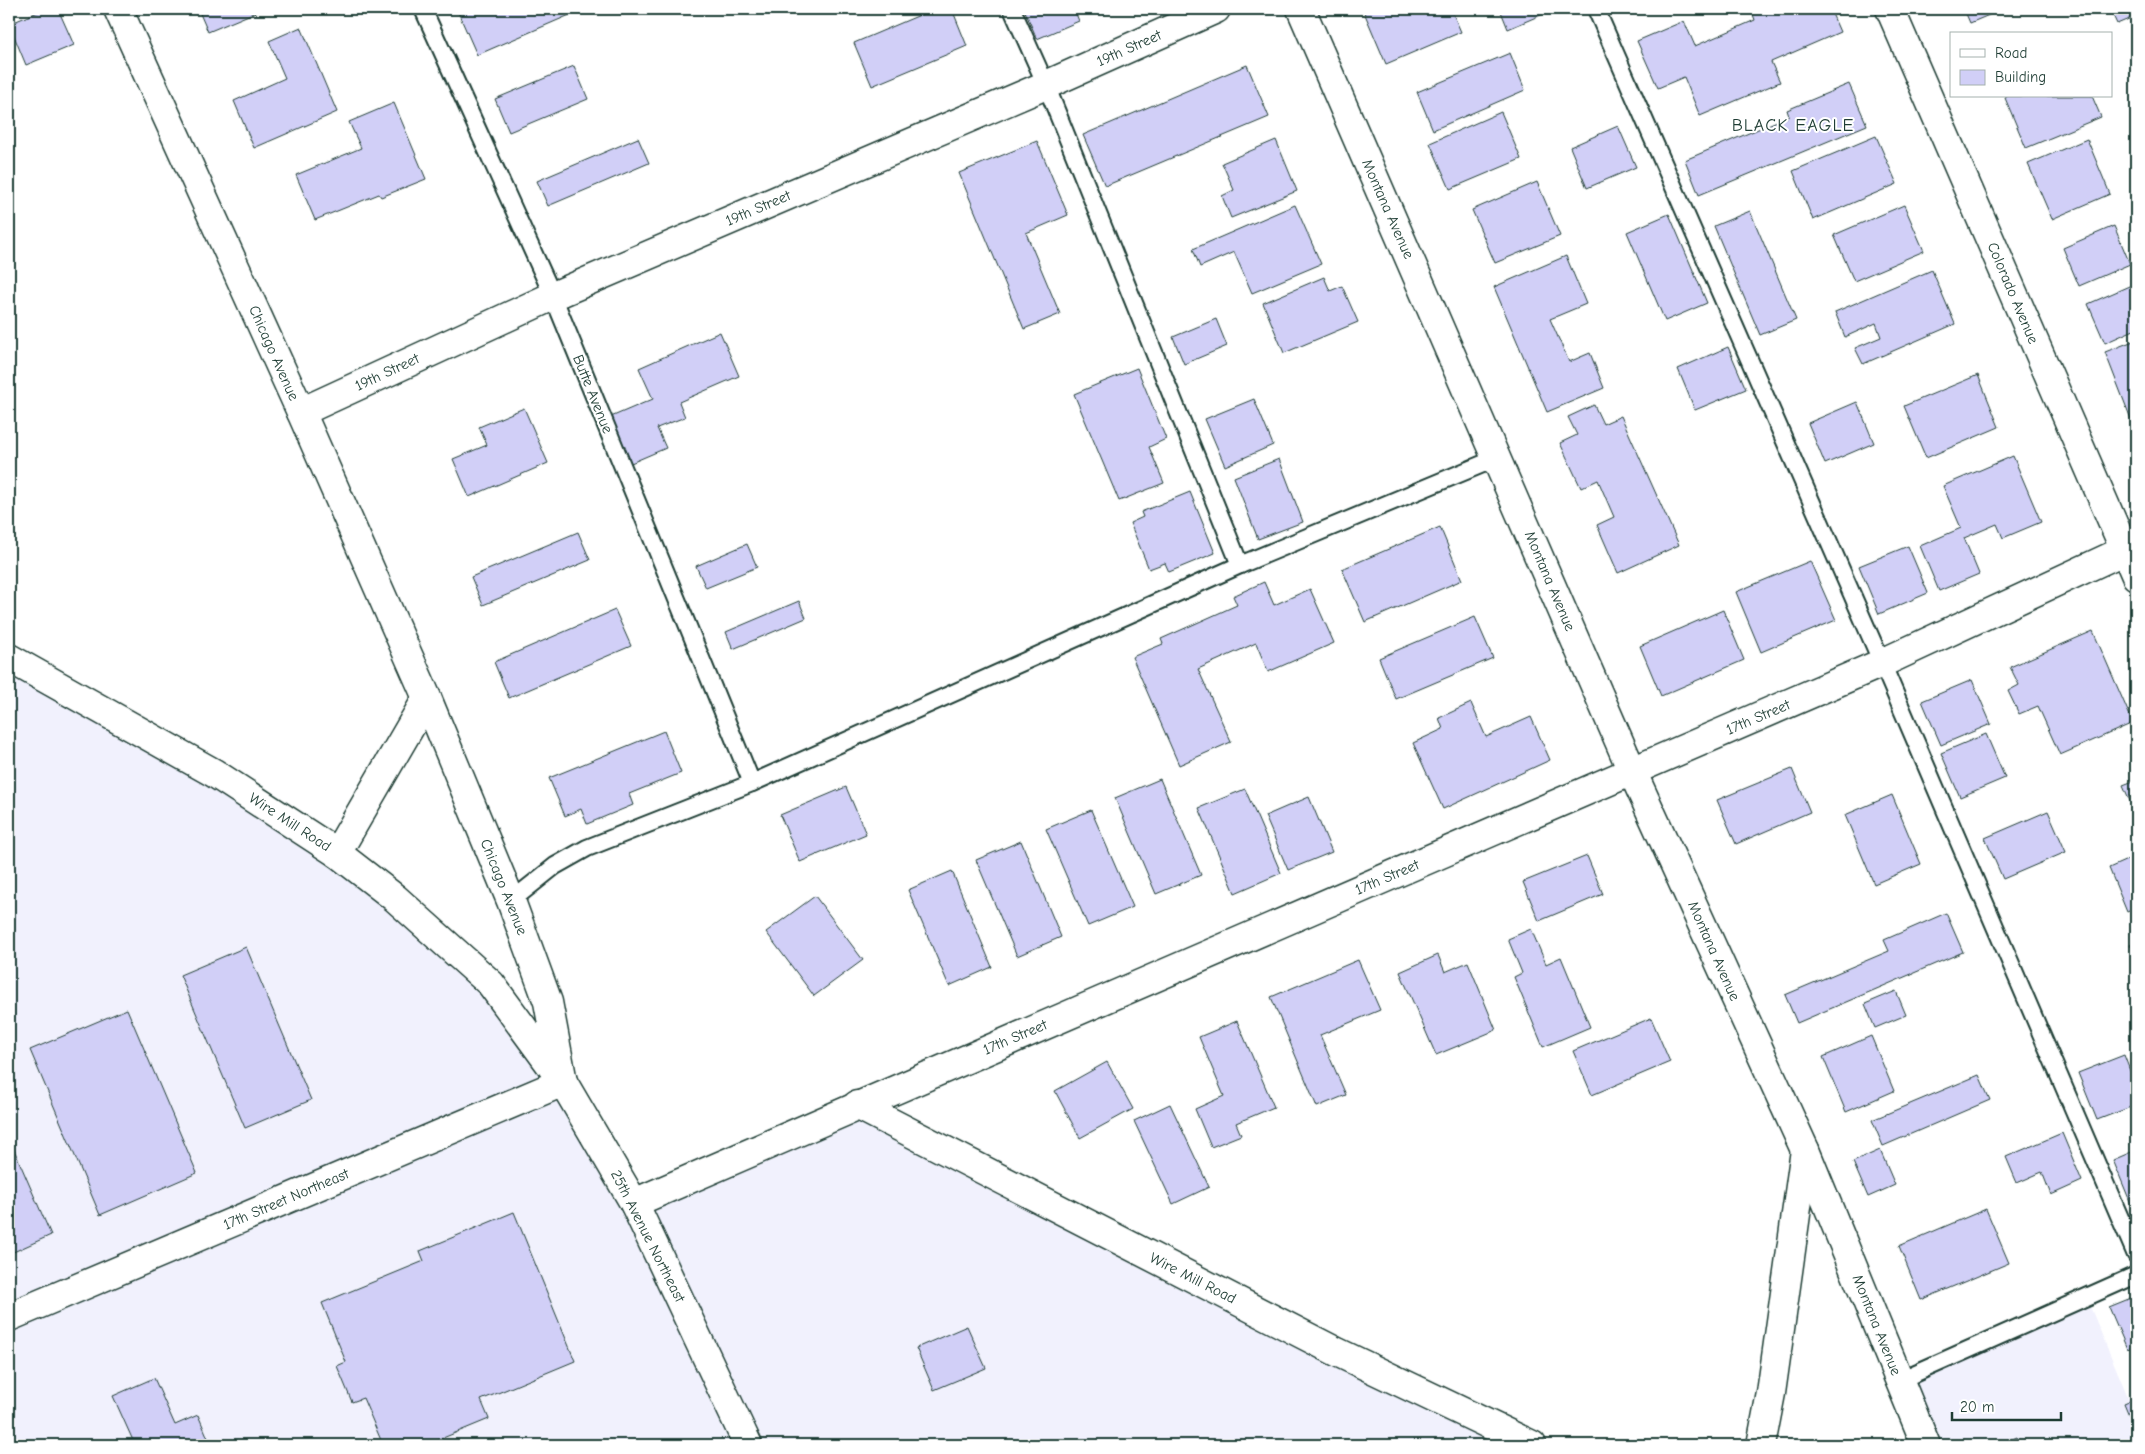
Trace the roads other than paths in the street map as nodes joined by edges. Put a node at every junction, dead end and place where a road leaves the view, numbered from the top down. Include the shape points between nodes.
1 (118, 9) edge
2 (423, 9) edge
3 (1012, 9) edge
4 (1216, 9) edge
5 (1301, 9) edge
6 (1596, 9) edge
7 (1890, 9) edge
8 (1046, 85) junction
9 (553, 296) junction
10 (301, 412) junction
11 (1497, 458) junction
12 (2130, 547) edge
13 (1240, 565) junction
14 (2136, 576) edge
15 (9, 658) edge
16 (1882, 663) junction
17 (427, 698) junction
18 (1632, 771) junction
19 (752, 783) junction
20 (337, 853) junction
21 (511, 901) junction
22 (531, 1036) joint
23 (563, 1082) junction
24 (857, 1105) junction
25 (1805, 1150) junction
26 (634, 1203) junction
27 (2136, 1254) edge
28 (2136, 1275) edge
29 (9, 1317) edge
30 (1900, 1380) junction
31 (748, 1445) edge
32 (1532, 1445) edge
33 (1761, 1445) edge
34 (1926, 1445) edge

1 - 10 street, Chicago Avenue
2 - 9 lane, Butte Avenue
3 - 8 lane
4 - 8 street, 19th Street
5 - 11 street, Montana Avenue
6 - 16 lane
7 - 12 street, Colorado Avenue
8 - 9 street, 19th Street
8 - 13 lane
9 - 10 street, 19th Street
9 - 19 lane, Butte Avenue
10 - 17 street, Chicago Avenue
11 - 13 lane
11 - 18 street, Montana Avenue
12 - 14 street, Colorado Avenue
12 - 16 street, 17th Street
13 - 19 lane
15 - 20 street, Wire Mill Road via 214,773
16 - 18 street, 17th Street
16 - 27 lane
17 - 20 street
17 - 21 street, Chicago Avenue
18 - 24 street, 17th Street
18 - 25 street, Montana Avenue
19 - 21 lane via 587,848 555,866
20 - 22 street, Wire Mill Road via 395,898 491,984
21 - 23 street, Chicago Avenue via 548,1002
22 - 23 street, 25th Avenue Northeast
23 - 26 street, 25th Avenue Northeast
23 - 29 street, 17th Street Northeast
24 - 26 street, 17th Street
24 - 32 street, Wire Mill Road via 1337,1352
25 - 30 street, Montana Avenue
25 - 33 street
26 - 31 street, 25th Avenue Northeast
28 - 30 lane
30 - 34 street, Montana Avenue

